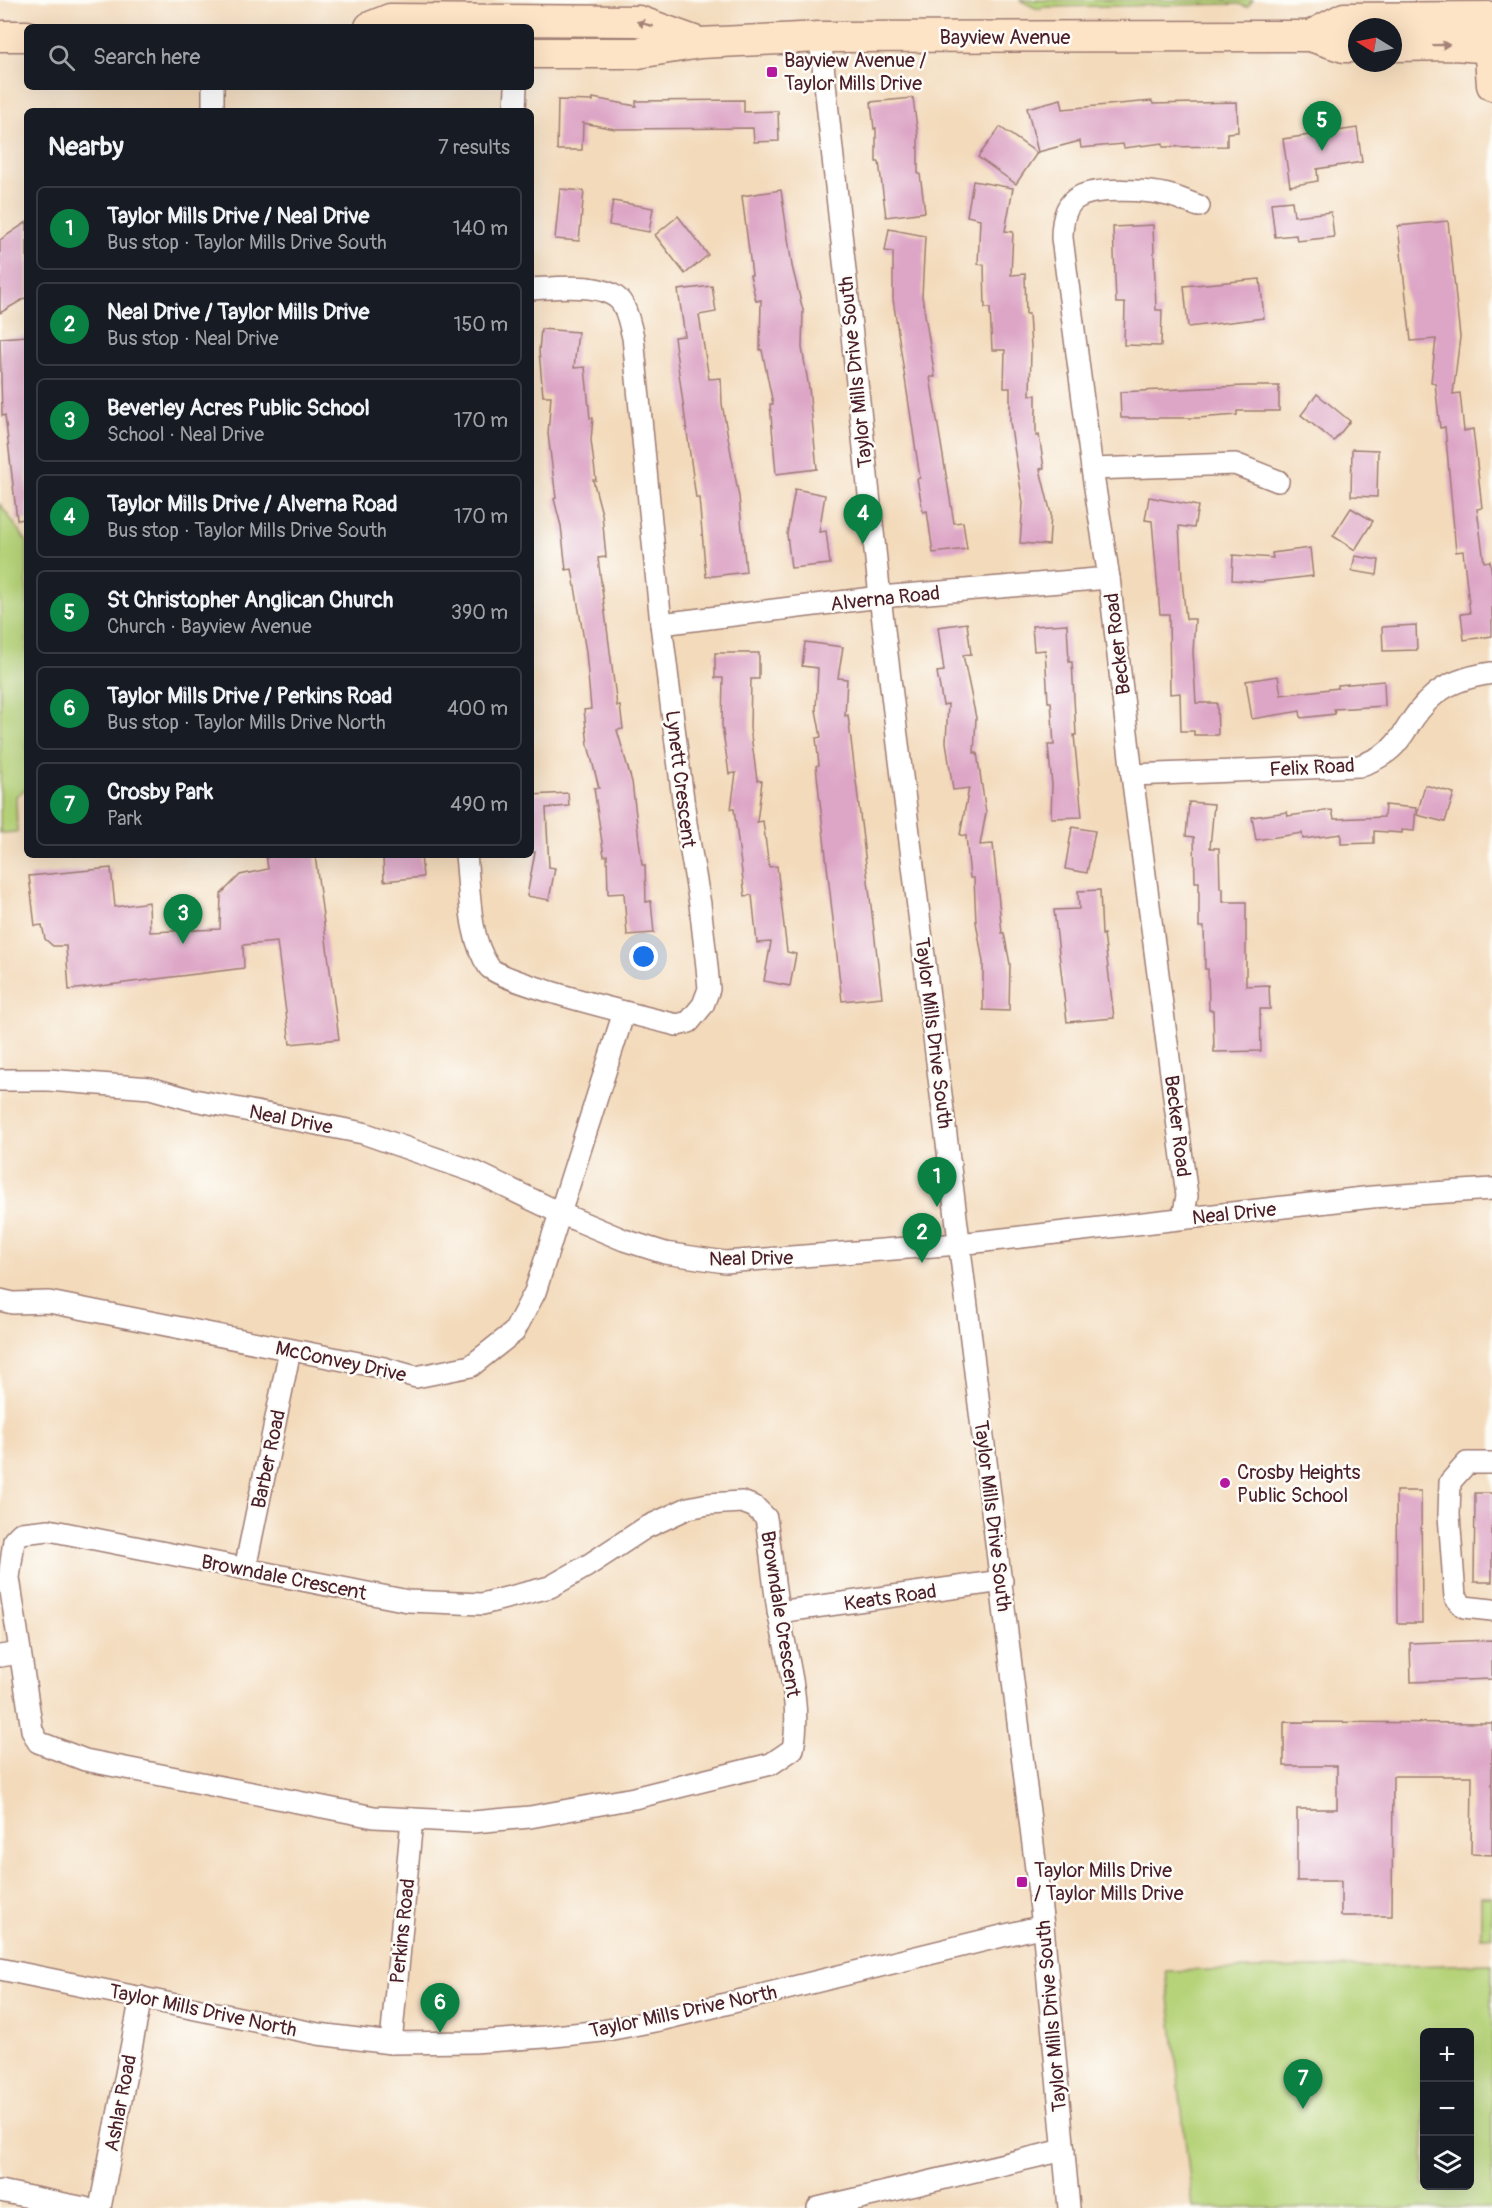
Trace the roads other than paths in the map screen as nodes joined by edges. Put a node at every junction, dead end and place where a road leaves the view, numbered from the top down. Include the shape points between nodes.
1 (1488, 11) edge
2 (515, 16) edge
3 (378, 24) edge
4 (0, 36) edge
5 (24, 36) edge
6 (1310, 36) junction
7 (820, 37) junction
8 (700, 43) junction
9 (1402, 46) edge
10 (1348, 47) edge
11 (1490, 48) edge
12 (534, 52) edge
13 (1492, 85) edge
14 (213, 90) edge
15 (516, 90) edge
16 (213, 108) edge
17 (515, 108) edge
18 (1199, 206) dead end
19 (534, 289) edge
20 (1092, 469) junction
21 (1278, 481) dead end
22 (1109, 578) junction
23 (880, 597) junction
24 (661, 624) junction
25 (1492, 673) edge
26 (1132, 775) junction
27 (466, 858) edge
28 (624, 1012) junction
29 (0, 1080) edge
30 (1492, 1189) edge
31 (562, 1214) junction
32 (1183, 1218) junction
33 (959, 1244) junction
34 (0, 1300) edge
35 (290, 1350) junction
36 (1492, 1463) edge
37 (245, 1569) junction
38 (1002, 1581) junction
39 (1492, 1610) edge
40 (778, 1612) junction
41 (10, 1654) edge
42 (412, 1819) junction
43 (1042, 1926) junction
44 (0, 1969) edge
45 (141, 1997) junction
46 (391, 2043) junction
47 (1064, 2150) junction
48 (0, 2191) edge
49 (85, 2208) edge
50 (100, 2208) edge
51 (818, 2208) edge
52 (1069, 2208) edge

1 - 6 main road, Bayview Avenue via 1344,18
1 - 11 main road
2 - 3 main road, Bayview Avenue via 390,19
8 -> 2 main road, Bayview Avenue via 639,21
4 - 5 main road
6 - 7 main road, Bayview Avenue
6 - 10 main road, Bayview Avenue
7 - 8 main road, Bayview Avenue
7 - 23 street, Taylor Mills Drive South
8 - 12 main road, Bayview Avenue via 638,53
9 -> 11 main road
11 - 13 main road
14 - 16 street
15 - 17 street
18 - 20 street, Becker Road via 1168,195 1105,191 1078,197 1062,221
19 - 24 street, Lynett Crescent via 588,287 621,302 633,337
20 - 21 street via 1235,464
20 - 22 street, Becker Road
22 - 23 street, Alverna Road
22 - 26 street, Becker Road
23 - 24 street, Alverna Road
23 - 33 street, Taylor Mills Drive South
24 - 28 street, Lynett Crescent via 709,989 703,1005 688,1022 677,1025
25 - 26 street, Felix Road via 1468,676 1431,697 1393,748 1380,759 1359,766
26 - 32 street, Becker Road via 1187,1196
27 - 28 street, Lynett Crescent via 474,924 480,950 490,969 523,984
28 - 31 street, McConvey Drive via 568,1184
29 - 31 street, Neal Drive via 150,1088 363,1133 476,1172
30 - 32 street, Neal Drive via 1372,1197
31 - 33 street, Neal Drive via 665,1254 725,1262
31 - 35 street, McConvey Drive via 535,1292 514,1332 471,1366 416,1377
32 - 33 street, Neal Drive
33 - 38 street, Taylor Mills Drive South
34 - 35 street, McConvey Drive via 13,1304 49,1302
35 - 37 street, Barber Road
36 - 39 street via 1467,1464 1457,1473 1450,1482 1449,1515 1455,1597 1464,1607
37 - 40 street, Browndale Crescent via 408,1601 482,1604 550,1587 645,1528 688,1508 742,1502 755,1507 766,1518
37 - 41 street, Browndale Crescent via 49,1530 21,1533 14,1540 9,1578
38 - 40 street, Keats Road
38 - 43 street, Taylor Mills Drive South
40 - 42 street, Browndale Crescent via 797,1733 794,1749 771,1764 613,1803 530,1817 473,1822
41 - 42 street, Browndale Crescent via 32,1730 38,1742 48,1747 85,1760 374,1817
42 - 46 street, Perkins Road
43 - 46 street, Taylor Mills Drive North via 602,2031 474,2042
43 - 47 street, Taylor Mills Drive South
44 - 45 street, Taylor Mills Drive North
45 - 46 street, Taylor Mills Drive North via 318,2034
45 - 50 street, Ashlar Road
47 - 51 street
47 - 52 street, Taylor Mills Drive South
48 - 49 street

